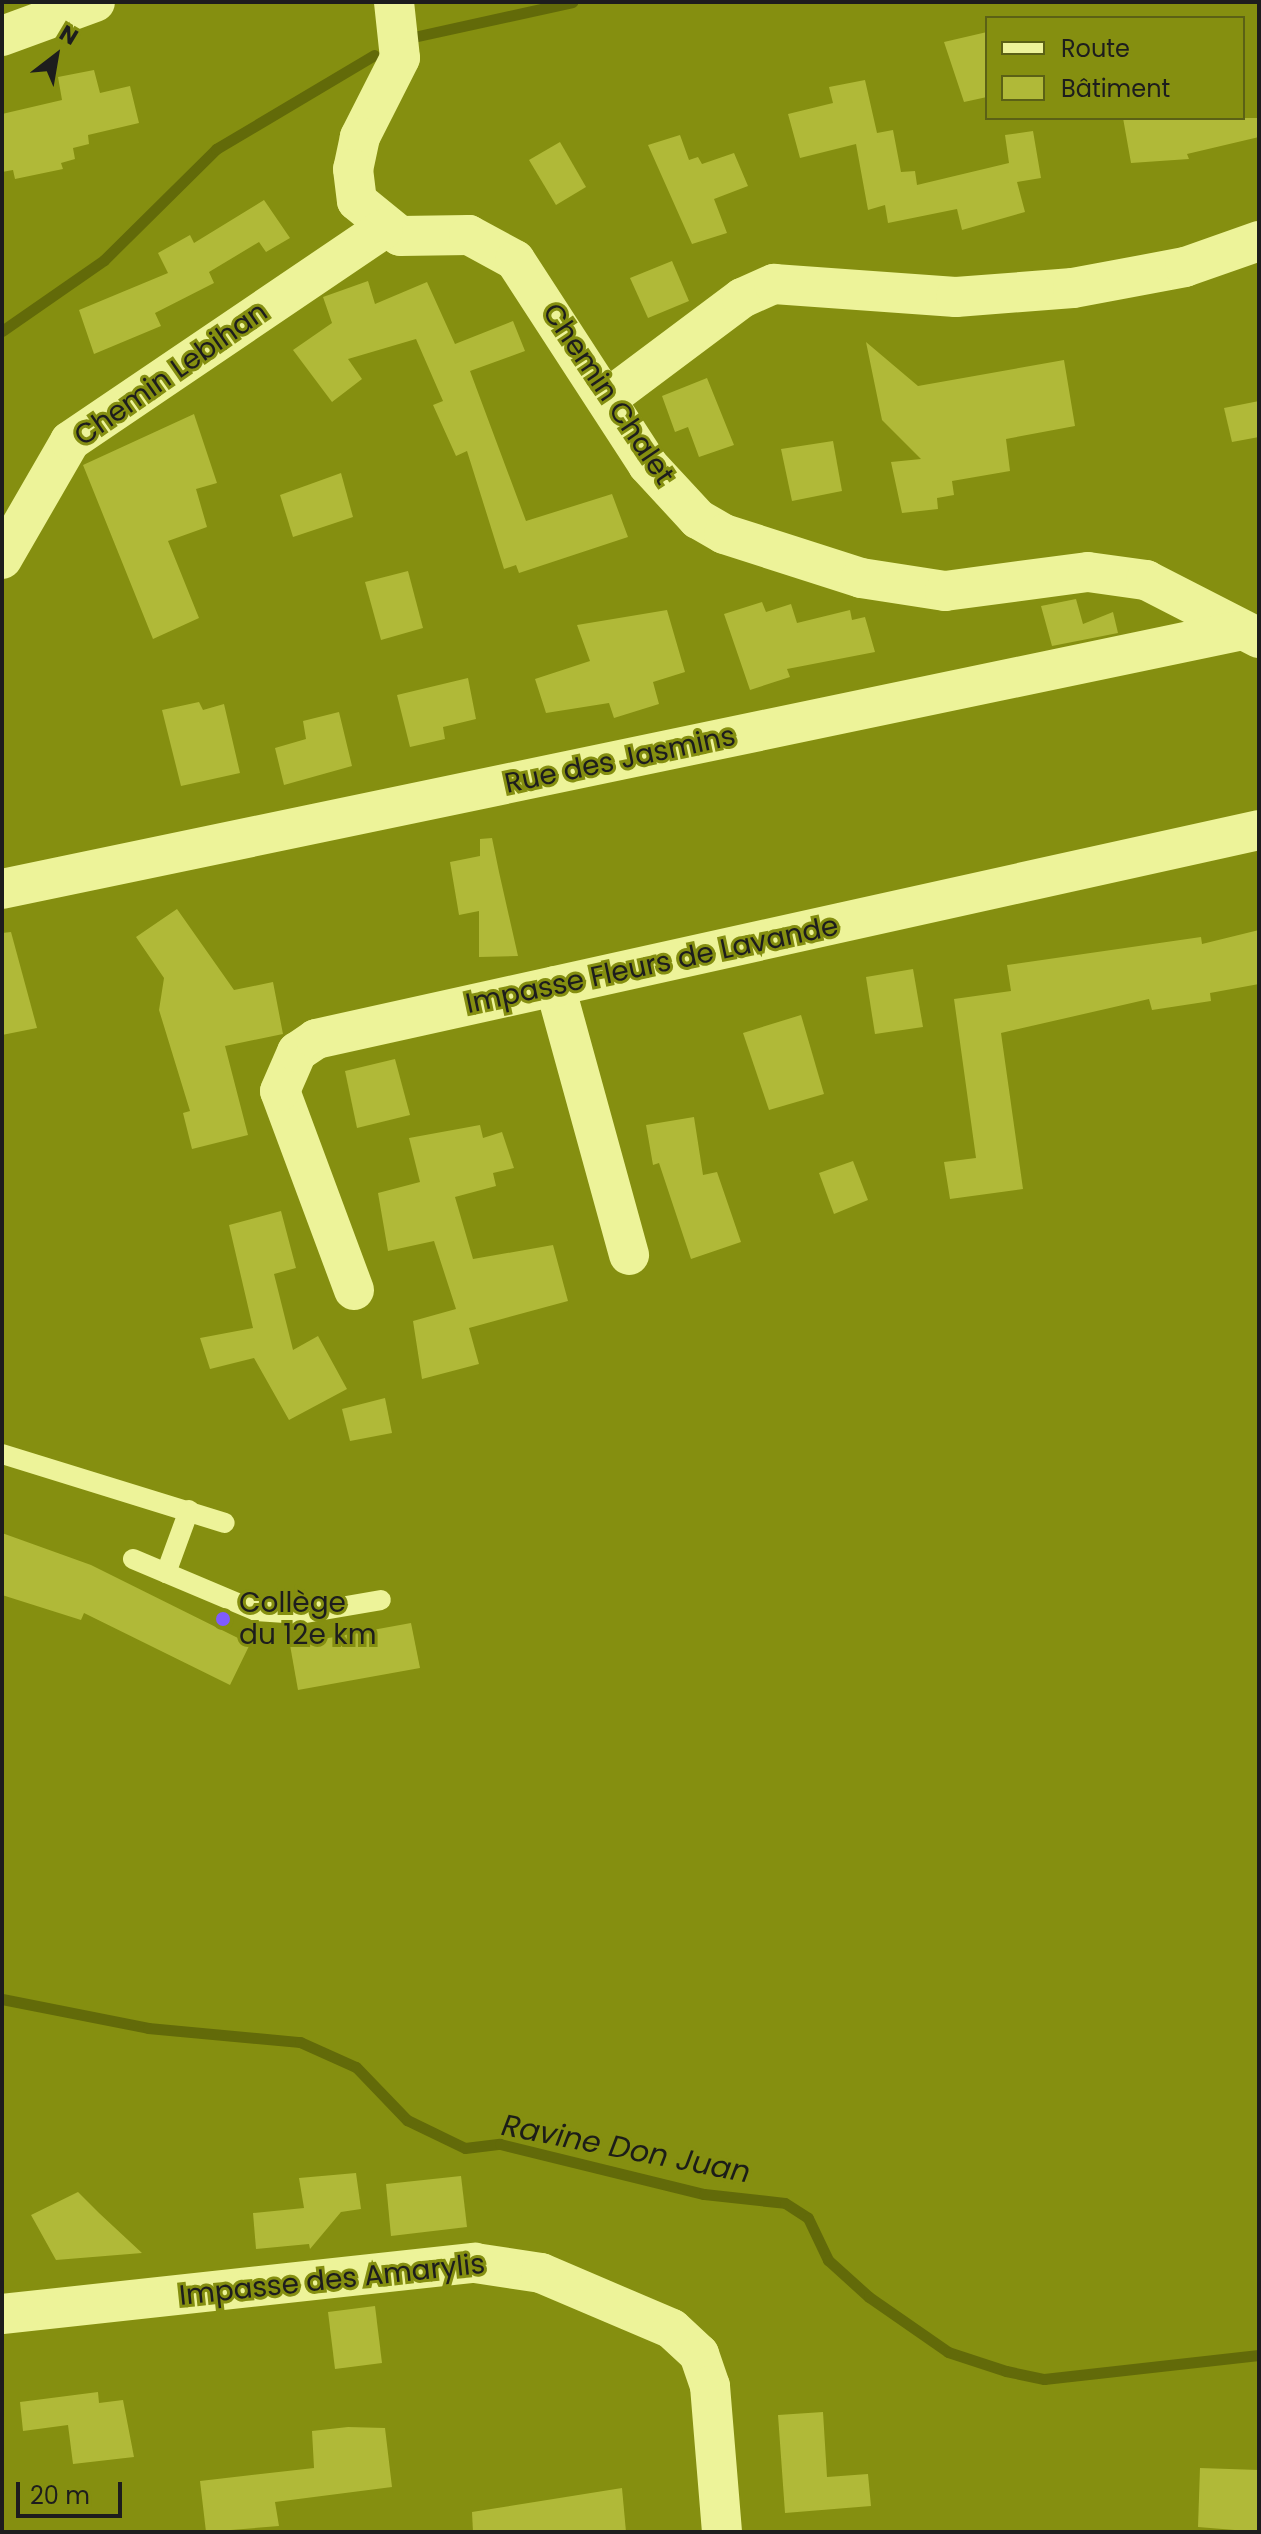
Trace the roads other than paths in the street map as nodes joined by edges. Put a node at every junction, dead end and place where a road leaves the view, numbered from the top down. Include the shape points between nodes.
1 (95, 2) edge
2 (394, 2) edge
3 (2, 36) edge
4 (383, 229) junction
5 (1259, 241) edge
6 (607, 399) junction
7 (2, 559) edge
8 (1248, 634) edge
9 (1259, 830) edge
10 (2, 889) edge
11 (555, 986) junction
12 (629, 1255) dead end
13 (354, 1290) dead end
14 (2, 1454) edge
15 (189, 1510) junction
16 (225, 1523) dead end
17 (133, 1559) dead end
18 (166, 1573) junction
19 (381, 1600) dead end
20 (2, 2314) edge
21 (722, 2532) edge

1 - 3 street
2 - 4 street via 400,58 360,137 353,169 357,201
4 - 6 street, Chemin Chalet via 400,236 469,235 515,260
4 - 7 street, Chemin Lebihan via 70,441
5 - 6 street via 1185,267 1073,288 956,297 774,284 742,298
6 - 8 street, Chemin Chalet via 648,465 698,519 724,534 861,578 945,591 1088,572 1146,580
8 - 10 street, Rue des Jasmins
9 - 11 street, Impasse Fleurs de Lavande
11 - 12 street
11 - 13 street, Impasse Fleurs de Lavande via 346,1031 297,1052 280,1091
14 - 15 lane
15 - 16 lane
15 - 18 lane
17 - 18 lane
18 - 19 lane via 256,1611 300,1614
20 - 21 street, Impasse des Amarylis via 475,2263 541,2273 672,2329 699,2354 710,2386

